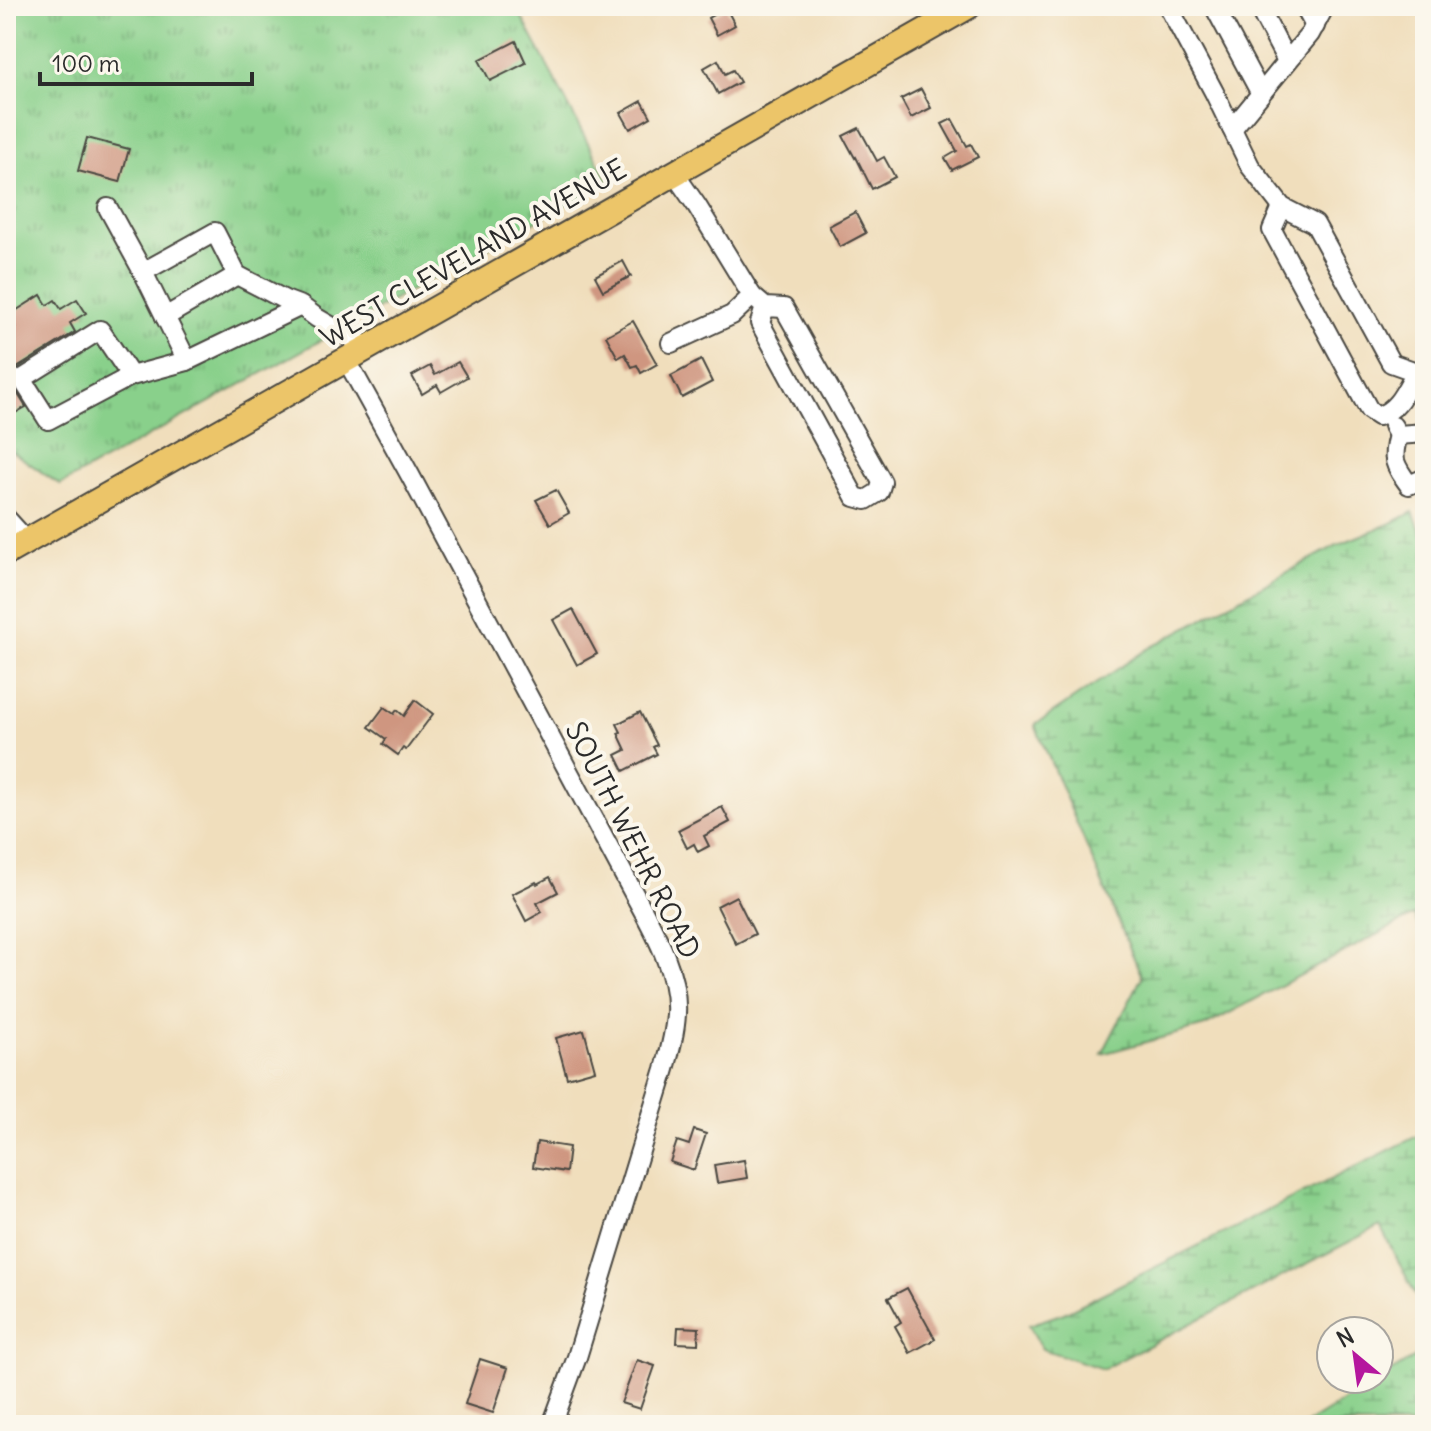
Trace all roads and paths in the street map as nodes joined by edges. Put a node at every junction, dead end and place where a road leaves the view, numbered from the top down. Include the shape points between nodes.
1 (969, 6) edge
2 (1168, 6) edge
3 (1214, 6) edge
4 (1258, 6) edge
5 (1304, 6) edge
6 (1325, 6) edge
7 (1315, 26) junction
8 (1287, 61) junction
9 (1260, 92) junction
10 (1232, 129) junction
11 (674, 173) junction
12 (1282, 207) junction
13 (108, 208) dead end
14 (143, 272) junction
15 (237, 275) junction
16 (758, 302) junction
17 (301, 306) junction
18 (165, 317) junction
19 (671, 343) dead end
20 (356, 353) junction
21 (187, 361) junction
22 (1420, 374) edge
23 (131, 376) junction
24 (1386, 414) junction
25 (1425, 433) edge
26 (1398, 435) junction
27 (1425, 478) edge
28 (6, 518) edge
29 (16, 547) edge
30 (552, 1425) edge

1 - 11 main road, WEST CLEVELAND AVENUE
2 - 10 street
3 - 9 street
4 - 8 street
5 - 7 street
6 - 7 street
7 - 8 street
8 - 9 street
9 - 10 street
10 - 12 street via 1250,166
11 - 16 street
11 - 20 main road, WEST CLEVELAND AVENUE
12 - 22 street via 1315,224 1391,363
12 - 24 street via 1272,230 1364,402 1378,416
13 - 14 street
14 - 15 street via 215,232
14 - 18 street
15 - 17 street
15 - 18 street
16 - 16 street via 784,308 882,482 879,492 866,500 855,497 760,323
16 - 19 street
17 - 20 street
17 - 21 street
18 - 21 street
20 - 29 main road, WEST CLEVELAND AVENUE
20 - 30 street, SOUTH WEHR ROAD via 410,475 625,877 675,988 673,1041
21 - 23 street
22 - 24 street
23 - 23 street via 48,420 22,379 100,330
24 - 26 street
25 - 26 street
26 - 27 street via 1393,451 1396,468 1409,485
28 - 29 street

